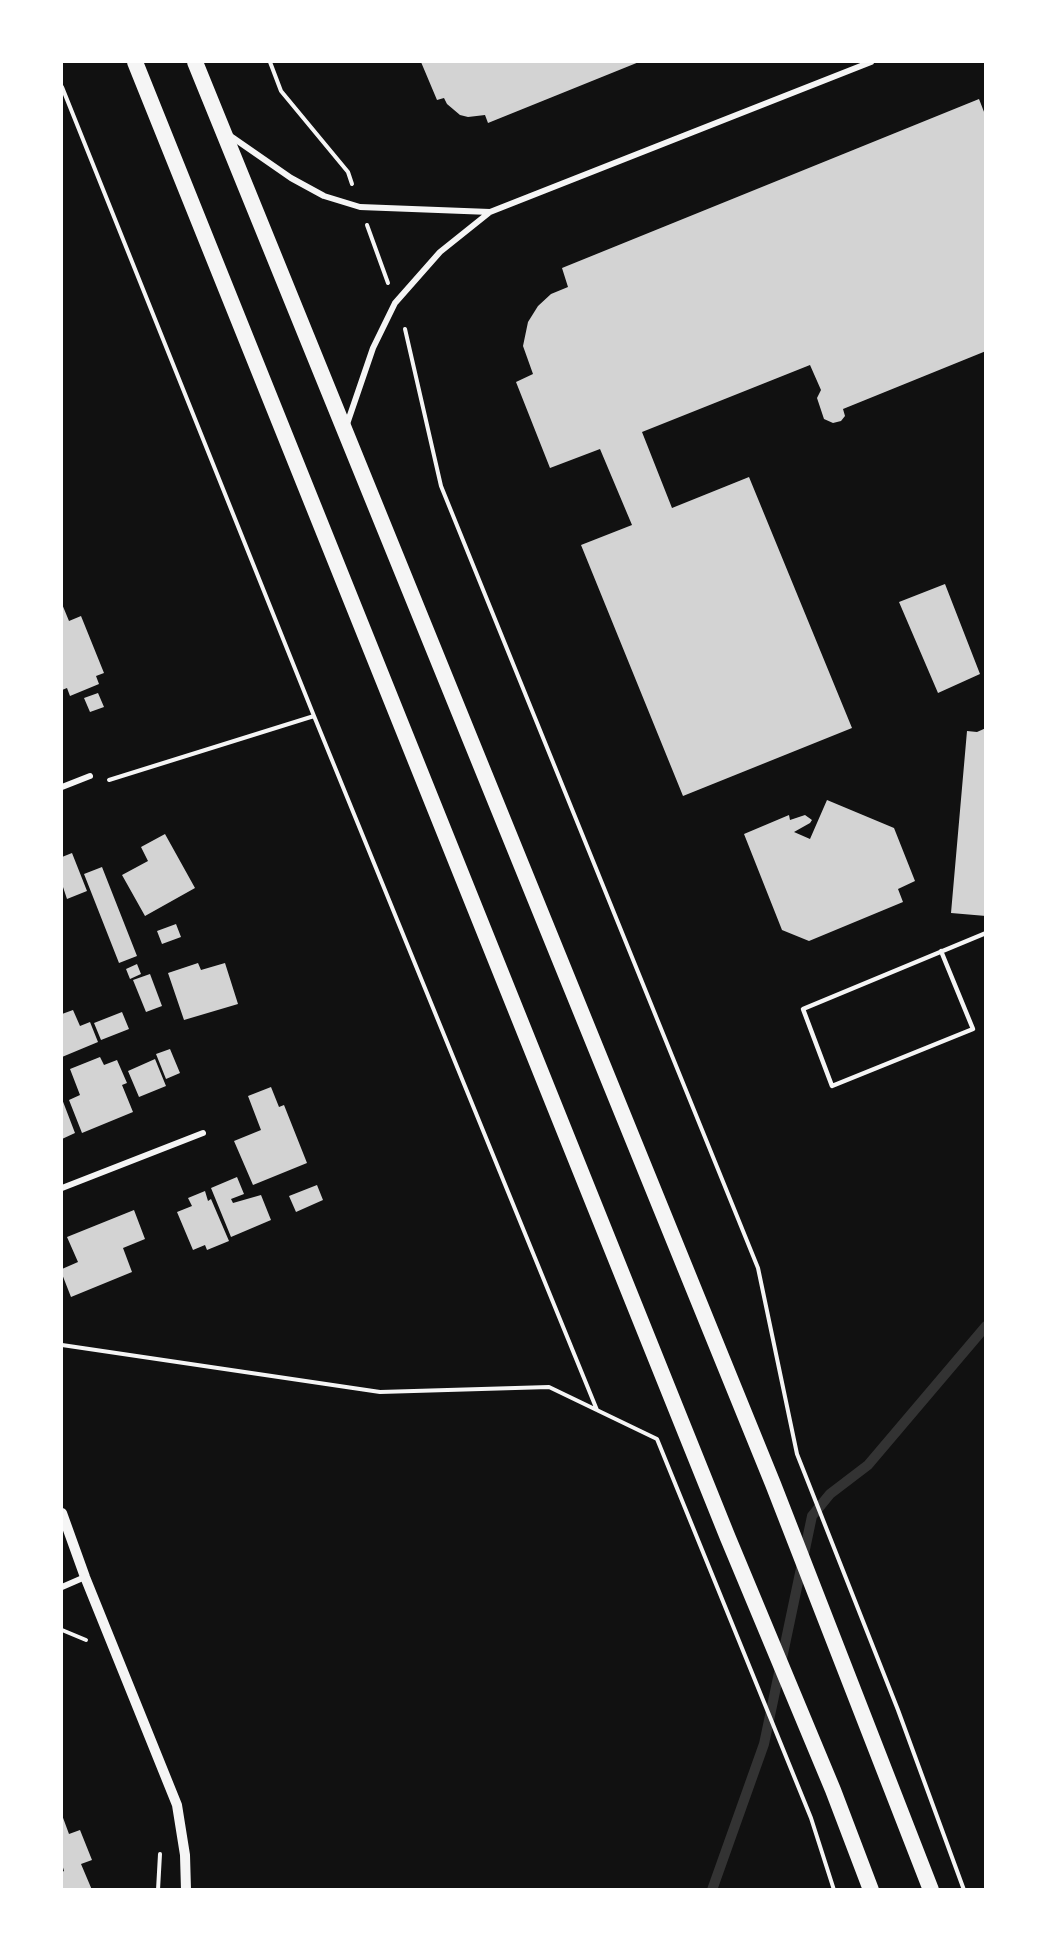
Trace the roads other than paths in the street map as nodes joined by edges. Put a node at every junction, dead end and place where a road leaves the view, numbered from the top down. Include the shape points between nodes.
1 (135, 62) edge
2 (195, 62) edge
3 (871, 62) edge
4 (858, 64) edge
5 (223, 131) junction
6 (490, 212) junction
7 (345, 431) junction
8 (90, 776) road end
9 (62, 788) edge
10 (986, 933) edge
11 (941, 951) junction
12 (202, 1133) dead end
13 (62, 1188) edge
14 (62, 1513) edge
15 (85, 1577) junction
16 (62, 1587) edge
17 (186, 1890) edge
18 (871, 1890) edge
19 (931, 1890) edge

1 - 18 highway
2 - 5 highway
3 - 4 street
4 - 6 street
5 - 6 street via 300,183 324,196 360,207
5 - 7 highway
6 - 7 street via 440,252 395,303 373,348
7 - 19 highway via 773,1484
8 - 9 street
10 - 11 lane
11 - 11 lane via 802,1009 832,1086 973,1029
12 - 13 street
14 - 15 street
15 - 16 street
15 - 17 street via 177,1805

